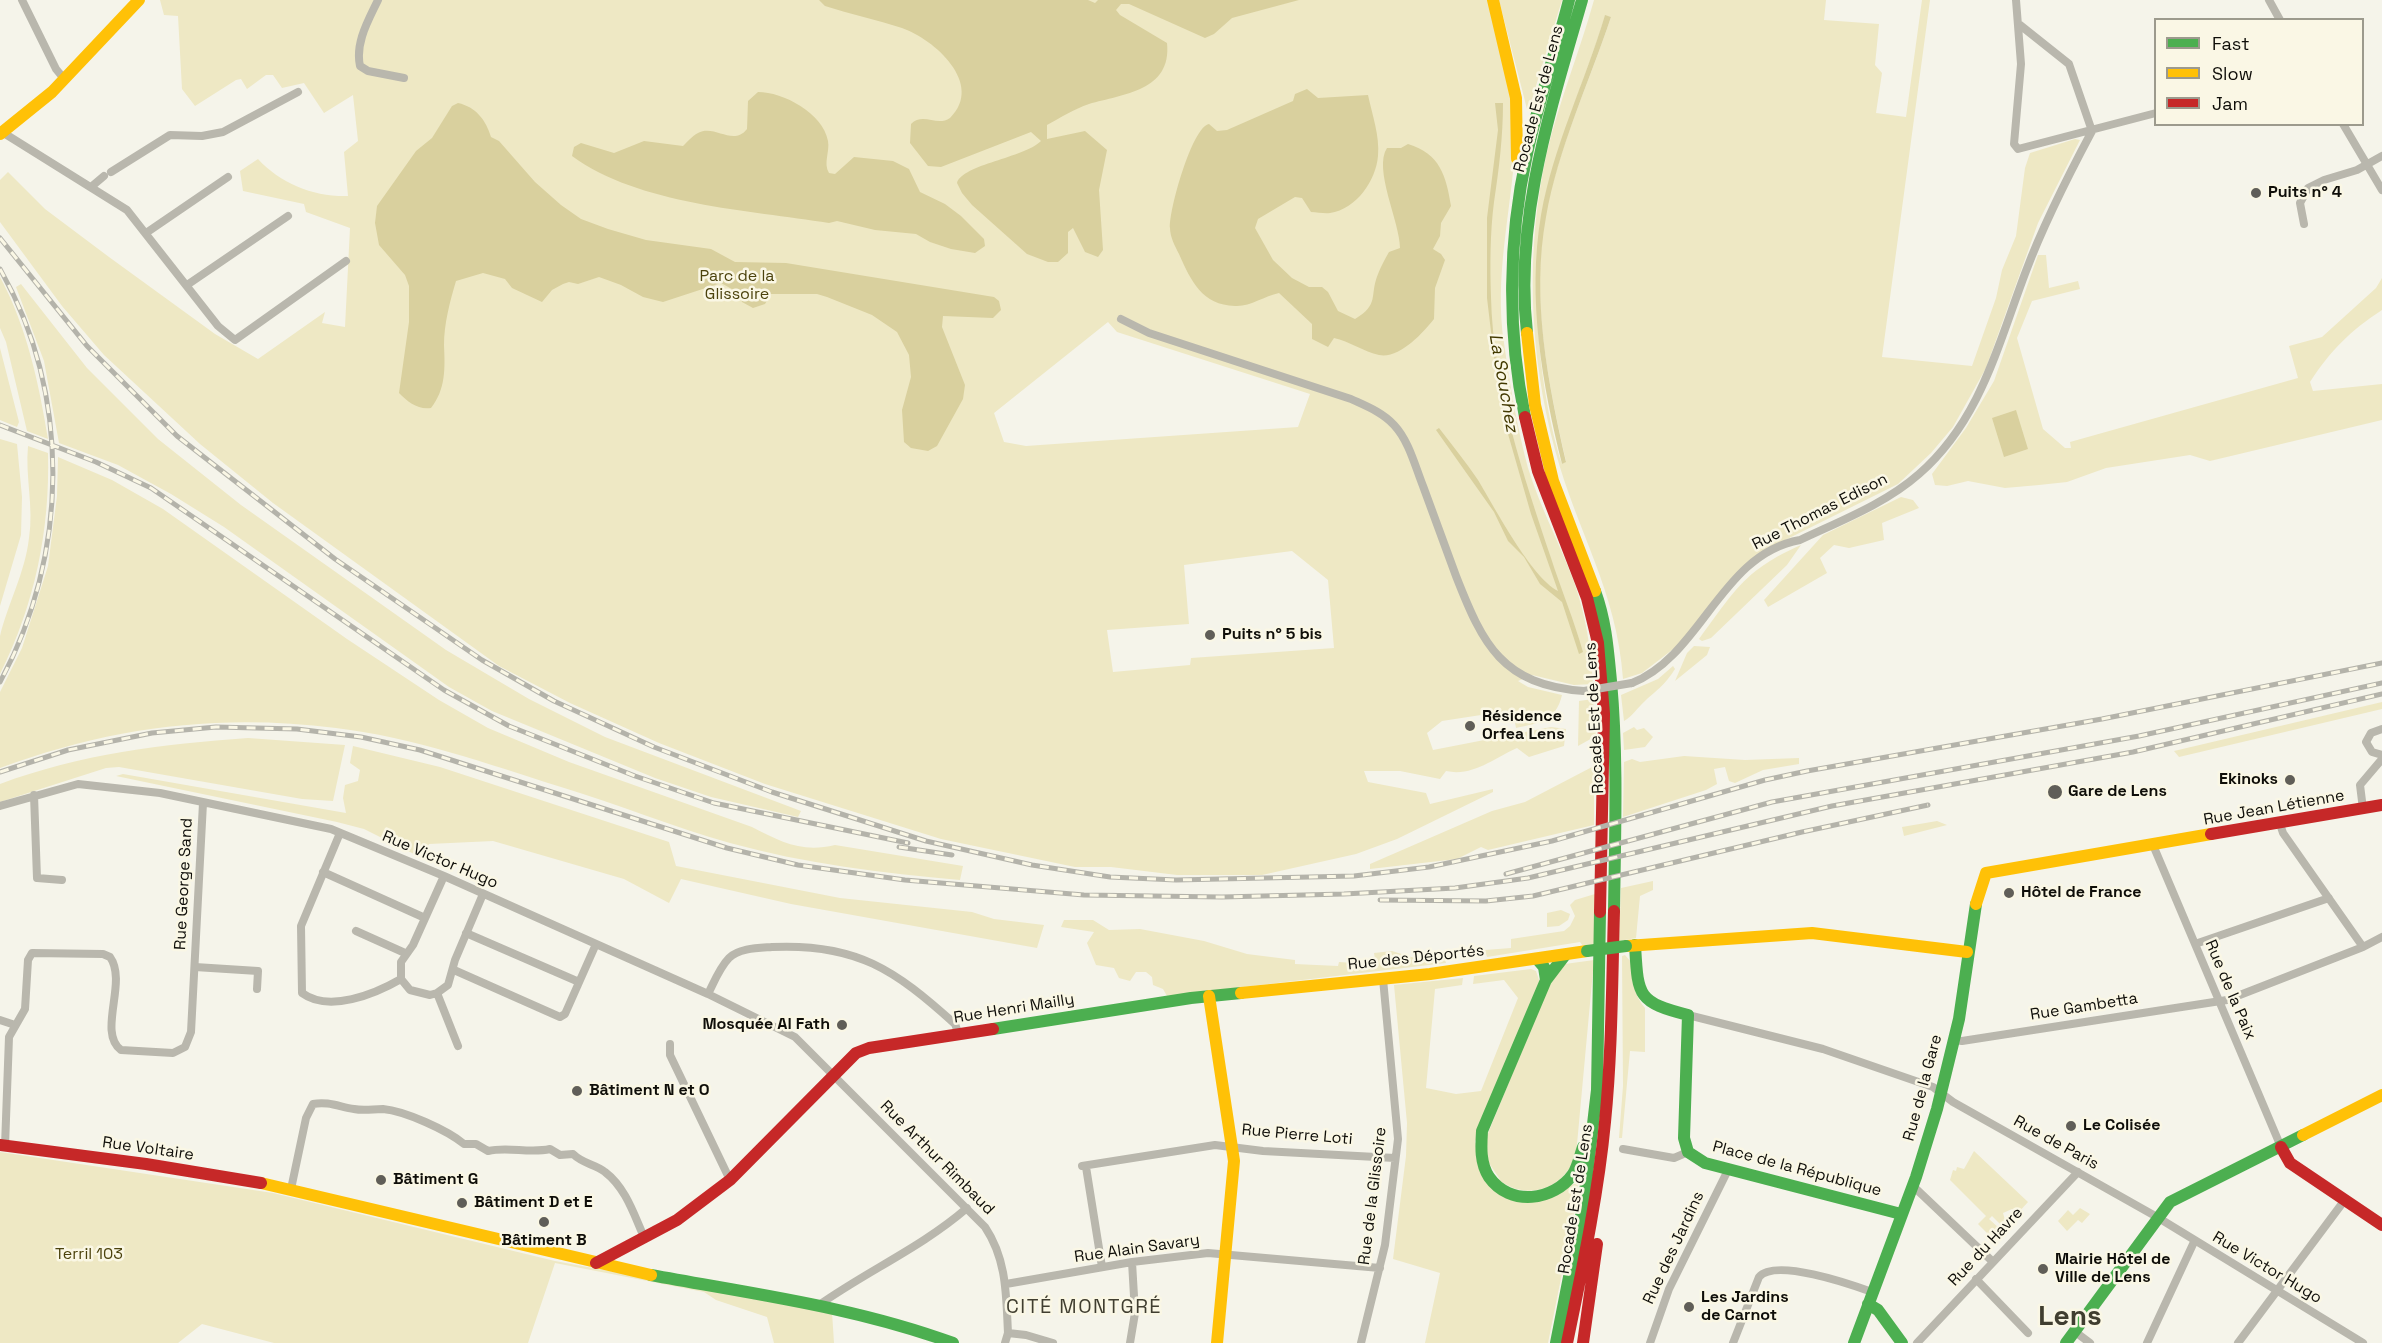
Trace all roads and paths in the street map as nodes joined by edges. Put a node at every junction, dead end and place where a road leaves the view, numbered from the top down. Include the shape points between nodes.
1 (22, 0) edge
2 (139, 0) edge
3 (378, 0) edge
4 (1493, 0) edge
5 (1569, 0) edge
6 (1582, 0) edge
7 (2016, 0) edge
8 (2269, 0) edge
9 (2279, 18) edge
10 (2020, 25) junction
11 (404, 78) dead end
12 (65, 80) junction
13 (298, 92) dead end
14 (2154, 114) edge
15 (2344, 126) edge
16 (2092, 131) junction
17 (1, 133) edge
18 (2382, 156) edge
19 (2367, 165) junction
20 (228, 177) dead end
21 (91, 188) junction
22 (2382, 190) edge
23 (1517, 212) junction
24 (288, 216) dead end
25 (2304, 224) dead end
26 (146, 233) junction
27 (346, 261) dead end
28 (187, 285) junction
29 (1121, 319) dead end
30 (2382, 729) edge
31 (2382, 757) edge
32 (34, 795) junction
33 (203, 803) junction
34 (2382, 805) edge
35 (0, 806) edge
36 (2363, 809) junction
37 (2280, 824) junction
38 (340, 832) junction
39 (2154, 845) junction
40 (1989, 868) joint
41 (323, 872) junction
42 (444, 876) junction
43 (62, 880) dead end
44 (483, 894) junction
45 (2330, 898) junction
46 (425, 918) junction
47 (356, 931) dead end
48 (466, 933) junction
49 (2382, 937) edge
50 (596, 944) junction
51 (2194, 944) junction
52 (1631, 945) junction
53 (2363, 947) junction
54 (1966, 952) junction
55 (405, 953) junction
56 (1565, 955) junction
57 (1538, 960) junction
58 (195, 967) junction
59 (454, 970) junction
60 (401, 979) junction
61 (1383, 979) junction
62 (1546, 980) junction
63 (579, 982) junction
64 (257, 989) dead end
65 (437, 993) junction
66 (708, 994) junction
67 (1209, 996) junction
68 (2219, 1002) junction
69 (1688, 1015) junction
70 (0, 1020) edge
71 (15, 1025) junction
72 (959, 1035) junction
73 (1953, 1040) junction
74 (670, 1044) dead end
75 (458, 1046) dead end
76 (834, 1075) junction
77 (1941, 1093) junction
78 (2382, 1095) edge
79 (1595, 1108) junction
80 (3, 1145) edge
81 (1232, 1145) junction
82 (2281, 1147) junction
83 (1623, 1149) dead end
84 (1688, 1152) junction
85 (1602, 1155) junction
86 (1395, 1158) junction
87 (1729, 1168) junction
88 (2078, 1172) junction
89 (730, 1180) junction
90 (1913, 1186) junction
91 (291, 1189) junction
92 (2344, 1201) junction
93 (967, 1208) junction
94 (1901, 1214) junction
95 (2157, 1217) junction
96 (2382, 1225) edge
97 (644, 1237) junction
98 (2194, 1242) junction
99 (623, 1248) junction
100 (1224, 1256) junction
101 (1992, 1261) junction
102 (1132, 1262) junction
103 (596, 1263) junction
104 (1102, 1268) junction
105 (1380, 1268) junction
106 (623, 1270) junction
107 (1976, 1279) junction
108 (1006, 1284) junction
109 (2276, 1292) junction
110 (1870, 1298) junction
111 (819, 1305) junction
112 (2074, 1332) junction
113 (1008, 1333) junction
114 (2028, 1333) dead end
115 (2360, 1342) edge
116 (953, 1343) edge
117 (1005, 1343) edge
118 (1053, 1343) edge
119 (1130, 1343) edge
120 (1217, 1343) edge
121 (1361, 1343) edge
122 (1556, 1343) edge
123 (1567, 1343) edge
124 (1583, 1343) edge
125 (1650, 1343) edge
126 (1733, 1343) edge
127 (1854, 1343) edge
128 (1902, 1343) edge
129 (1917, 1343) edge
130 (2066, 1343) edge
131 (2090, 1343) edge
132 (2147, 1343) edge
133 (2238, 1343) edge

1 - 12 street
2 - 12 main road
3 - 11 street via 359,46 360,66
4 - 23 main road via 1520,113 1511,202
5 - 23 main road via 1533,126
6 - 85 main road, Rocade Est de Lens via 1533,186 1526,236 1526,326 1534,405 1543,444 1563,512 1605,619 1610,646 1616,809 1610,1065
7 - 10 street
8 - 9 street
10 - 16 street via 2069,64
10 - 16 street via 2015,147 2026,150
12 - 17 main road
13 - 21 street via 223,132 170,135
14 - 16 street
15 - 19 street
16 - 29 street, Rue Thomas Edison, bridge via 2043,231 1993,366 1968,414 1942,451 1900,488 1771,551 1744,571 1669,660 1632,683 1584,691 1550,687 1533,682 1497,656 1470,614 1403,438 1379,413 1351,399 1149,333
17 - 21 street
18 - 19 street
19 - 22 street
19 - 25 street via 2308,188 2300,203
20 - 26 street
21 - 26 street via 127,210
23 - 79 main road, Rocade Est de Lens via 1512,306 1523,408 1543,486 1593,621 1601,671 1604,780
24 - 28 street
26 - 28 street
27 - 28 street via 235,340 218,326
30 - 31 street via 2371,733 2366,742 2372,752
31 - 36 street via 2360,785
32 - 33 street, Rue Victor Hugo via 86,783
32 - 35 street, Rue Victor Hugo
32 - 43 street via 37,878
33 - 38 street, Rue Victor Hugo
33 - 58 street, Rue George Sand
34 - 36 main road, Rue Jean Létienne
36 - 37 main road, Rue Jean Létienne
37 - 39 main road, Rue Jean Létienne
37 - 45 street
38 - 41 street
38 - 42 street, Rue Victor Hugo
39 - 40 main road, Rue Jean Létienne
39 - 51 street, Rue de la Paix
40 - 54 main road, Rue de la Gare via 1979,893
41 - 46 street
41 - 60 street via 301,926 302,993 310,999 356,999
42 - 44 street, Rue Victor Hugo
42 - 46 street
44 - 48 street
44 - 50 street, Rue Victor Hugo
45 - 51 street
45 - 53 street
46 - 55 street
47 - 55 street
48 - 59 street
48 - 63 street
49 - 53 street, Rue Gambetta
50 - 63 street
50 - 66 street, Rue Victor Hugo
51 - 68 street, Rue de la Paix
52 - 54 main road, Rue des Déportés via 1812,933
52 - 56 main road, Rue des Déportés, bridge
52 - 69 main road via 1637,988 1648,1004
53 - 68 street, Rue Gambetta
54 - 73 main road, Rue de la Gare
55 - 60 street
56 - 57 main road, Rue des Déportés
56 - 62 main road
57 - 61 main road, Rue des Déportés
57 - 62 main road
58 - 64 street, Rue George Sand via 258,971
58 - 71 street, Rue George Sand via 191,1032 182,1051 121,1050 115,1045 112,1033 116,974 114,963 103,954 32,953 28,960 25,1009
59 - 63 street via 560,1017
59 - 65 street via 448,985
60 - 65 street via 421,995
61 - 67 main road, Rue des Déportés
61 - 86 street, Rue de la Glissoire via 1398,1124
62 - 79 main road via 1482,1131 1479,1152 1485,1171 1511,1195 1537,1198 1559,1190 1579,1166 1586,1123
65 - 75 street
66 - 72 street via 724,964 738,952 795,946 832,950 866,959 894,973 955,1024
66 - 76 street, Rue Victor Hugo via 795,1036
67 - 72 main road, Rue Henri Mailly
67 - 81 main road
68 - 73 street, Rue Gambetta
68 - 82 street, Rue de la Paix
69 - 77 street via 1823,1049
69 - 84 main road, Place de la République via 1684,1138
70 - 71 street
71 - 80 street, Rue George Sand via 9,1037
72 - 76 main road, Rue Henri Mailly via 869,1048 856,1053
73 - 77 main road, Rue de la Gare
74 - 89 street via 670,1055
76 - 89 main road, Rue Henri Mailly
76 - 93 street, Rue Arthur Rimbaud
77 - 88 street, Rue de Paris
77 - 90 main road, Rue de la Gare
78 - 82 main road
79 - 122 main road, Rocade Est de Lens via 1584,1201
80 - 91 main road, Rue Voltaire
81 - 86 street, Rue Pierre Loti via 1263,1151
81 - 100 main road via 1234,1161
81 - 104 street, Rue Pierre Loti via 1084,1166
82 - 92 main road via 2290,1162
82 - 95 main road via 2170,1202
83 - 84 street, Place de la République via 1674,1158
84 - 87 main road, Place de la République via 1699,1161
85 - 123 main road, Rocade Est de Lens
85 - 124 main road via 1606,1179
86 - 105 street, Rue de la Glissoire
87 - 94 main road, Place de la République
87 - 125 street, Rue des Jardins via 1669,1290
88 - 95 street, Rue de Paris
88 - 101 street, Rue du Havre
89 - 97 main road, Rue Henri Mailly via 694,1208
90 - 94 main road, Rue de la Gare
90 - 101 street
91 - 97 street via 306,1118 313,1104 382,1109 399,1112 464,1144 476,1144 488,1151 550,1149 560,1155 573,1154 581,1162 603,1170 621,1188
91 - 103 main road, Rue Voltaire
92 - 96 main road
92 - 109 street
93 - 108 street, Rue Arthur Rimbaud via 993,1239
93 - 111 street via 890,1263
94 - 110 main road, Rue de la Gare
95 - 98 street, Rue Victor Hugo
95 - 112 main road
97 - 99 main road, Rue Henri Mailly
98 - 109 street, Rue Victor Hugo
98 - 132 street
99 - 103 main road, Rue Henri Mailly
99 - 106 main road
100 - 102 street, Rue Alain Savary via 1208,1253
100 - 105 street, Rue Alain Savary
100 - 120 main road
101 - 107 street, Rue du Havre
102 - 104 street, Rue Alain Savary
102 - 119 street via 1135,1312
103 - 106 main road, Rue Voltaire
104 - 108 street, Rue Alain Savary
105 - 121 street, Rue de la Glissoire
106 - 111 main road, Rue Voltaire
107 - 114 street
107 - 129 street, Rue du Havre
108 - 113 street, Rue Arthur Rimbaud
109 - 115 street, Rue Victor Hugo
109 - 133 street
110 - 126 street via 1824,1277 1764,1272
110 - 127 main road, Rue de la Gare
110 - 128 main road
111 - 116 main road, Rue Voltaire via 887,1321
112 - 130 main road
112 - 131 street
113 - 117 street, Rue Arthur Rimbaud
113 - 118 street

